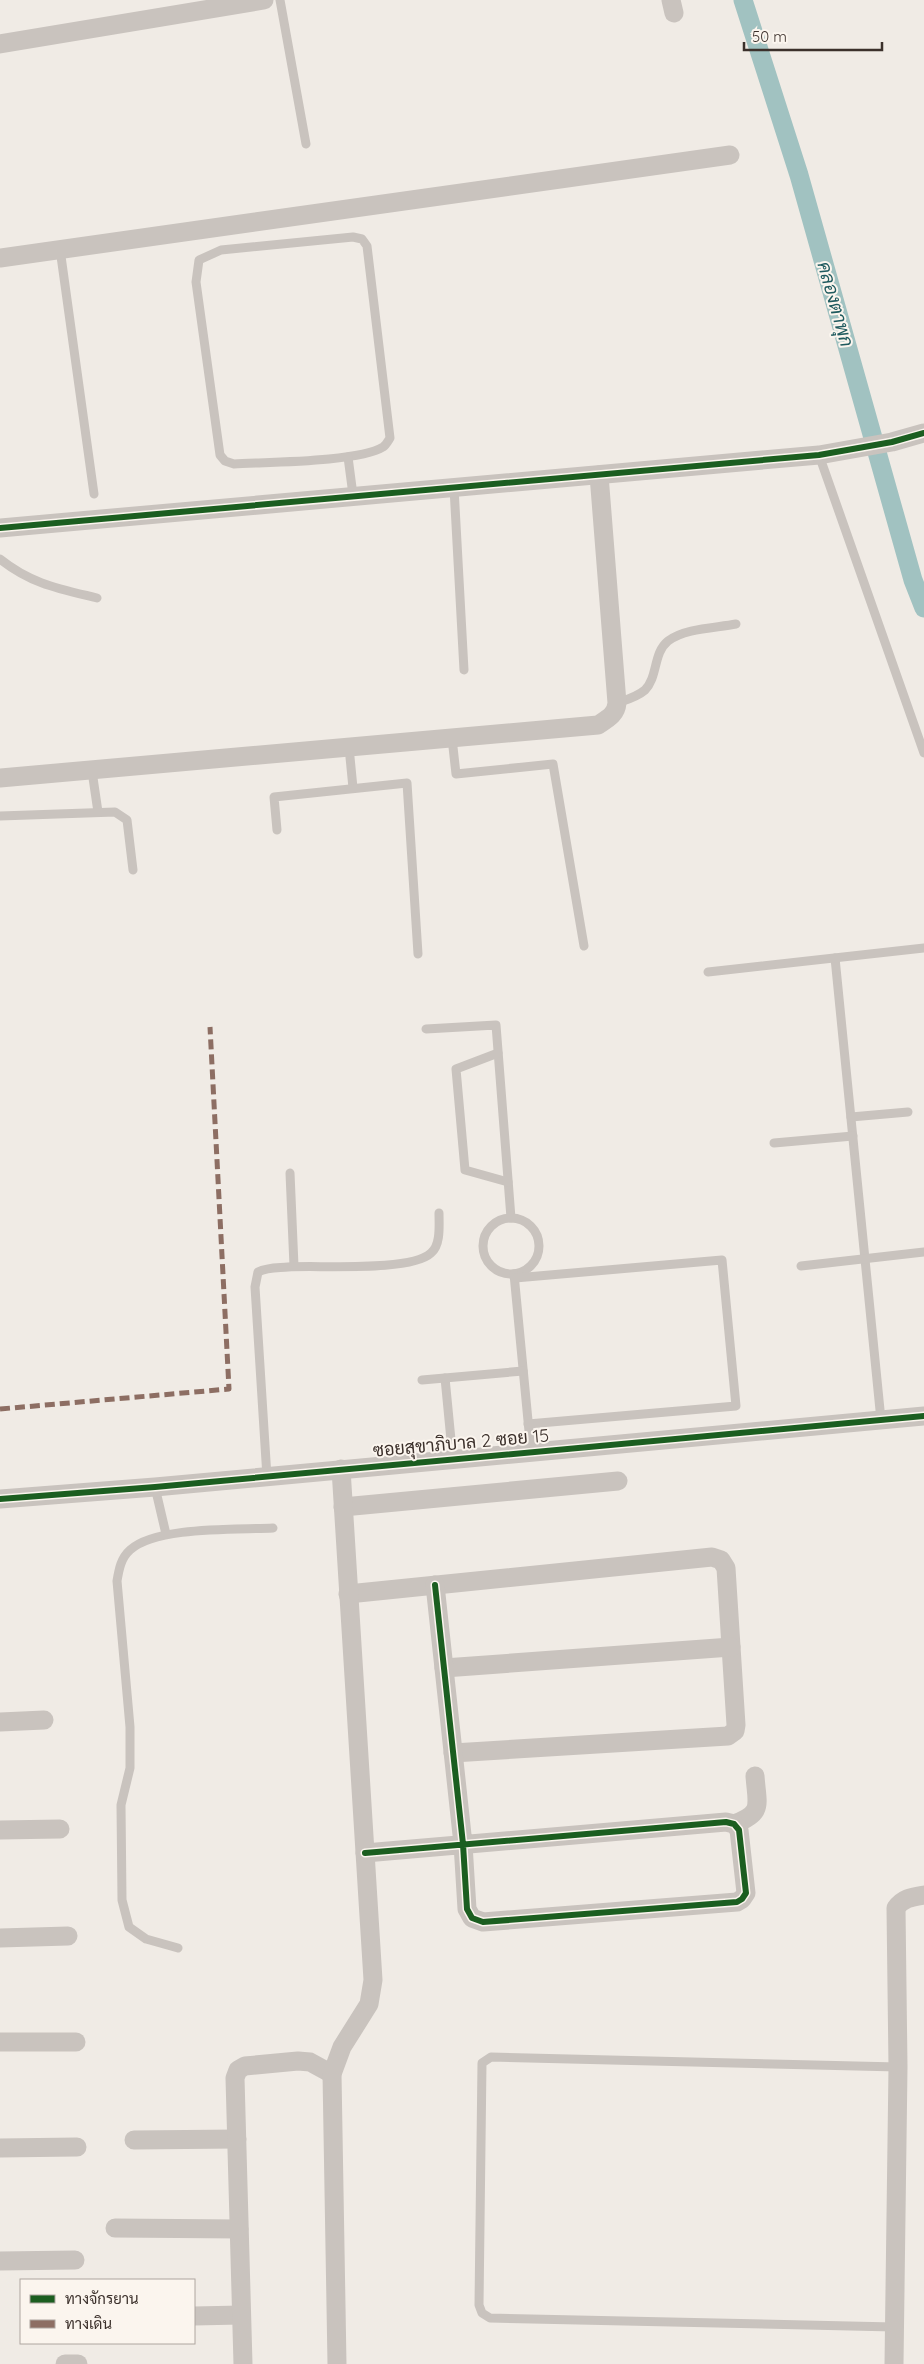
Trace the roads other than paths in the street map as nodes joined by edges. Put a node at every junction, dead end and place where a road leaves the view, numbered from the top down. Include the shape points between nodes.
1 (264, 0) edge
2 (280, 0) edge
3 (0, 44) edge
4 (306, 144) dead end
5 (730, 155) dead end
6 (60, 249) junction
7 (0, 258) edge
8 (924, 433) edge
9 (819, 455) junction
10 (348, 457) junction
11 (599, 475) junction
12 (454, 488) junction
13 (94, 494) dead end
14 (353, 495) junction
15 (0, 528) edge
16 (0, 560) edge
17 (97, 598) dead end
18 (736, 624) dead end
19 (464, 670) dead end
20 (617, 703) junction
21 (452, 738) junction
22 (349, 747) junction
23 (924, 753) edge
24 (92, 771) junction
25 (0, 778) edge
26 (353, 788) junction
27 (98, 812) junction
28 (0, 816) edge
29 (277, 830) dead end
30 (133, 870) dead end
31 (584, 946) dead end
32 (924, 948) edge
33 (418, 954) dead end
34 (835, 958) junction
35 (708, 972) dead end
36 (426, 1030) dead end
37 (498, 1053) junction
38 (908, 1112) dead end
39 (851, 1117) junction
40 (853, 1136) junction
41 (774, 1142) dead end
42 (290, 1173) dead end
43 (508, 1182) junction
44 (439, 1213) dead end
45 (511, 1218) junction
46 (924, 1252) edge
47 (865, 1258) junction
48 (294, 1266) junction
49 (802, 1266) dead end
50 (514, 1276) junction
51 (523, 1371) junction
52 (445, 1378) junction
53 (422, 1380) dead end
54 (881, 1420) junction
55 (924, 1420) edge
56 (528, 1424) junction
57 (450, 1440) dead end
58 (531, 1452) junction
59 (341, 1469) junction
60 (267, 1476) junction
61 (618, 1481) dead end
62 (155, 1487) junction
63 (0, 1499) edge
64 (343, 1507) junction
65 (273, 1528) dead end
66 (166, 1534) junction
67 (435, 1585) junction
68 (348, 1594) junction
69 (731, 1647) junction
70 (444, 1668) junction
71 (44, 1720) dead end
72 (0, 1722) edge
73 (453, 1753) junction
74 (755, 1776) dead end
75 (734, 1824) junction
76 (60, 1829) dead end
77 (0, 1830) edge
78 (463, 1844) junction
79 (365, 1854) junction
80 (924, 1895) edge
81 (68, 1936) dead end
82 (0, 1938) edge
83 (178, 1948) dead end
84 (0, 2042) edge
85 (76, 2042) dead end
86 (898, 2067) junction
87 (332, 2074) junction
88 (237, 2139) junction
89 (134, 2140) dead end
90 (0, 2148) edge
91 (77, 2148) dead end
92 (115, 2228) dead end
93 (239, 2230) junction
94 (75, 2260) dead end
95 (0, 2261) edge
96 (241, 2315) junction
97 (195, 2316) edge
98 (894, 2327) junction
99 (66, 2364) edge
100 (78, 2364) edge
101 (242, 2364) edge
102 (337, 2364) edge
103 (894, 2364) edge

1 - 3 street
2 - 4 lane
5 - 6 street
6 - 7 street
6 - 13 lane
8 - 9 street
9 - 11 street
9 - 23 lane
10 - 10 lane via 377,450 390,438 367,246 362,239 353,237 221,250 199,260 196,282 220,456 225,462 234,464
10 - 14 lane
11 - 12 street
11 - 20 street
12 - 14 street
12 - 19 lane
14 - 15 street
16 - 17 lane via 42,585
18 - 20 lane via 678,635 666,642 646,689
20 - 21 street via 611,716 598,725
21 - 22 street
21 - 31 lane via 456,774 553,764
22 - 24 street
22 - 26 lane
24 - 25 street
24 - 27 lane
26 - 29 lane via 274,796
26 - 33 lane via 407,783
27 - 28 lane
27 - 30 lane via 115,812 127,820
32 - 34 lane
34 - 35 lane
34 - 39 lane
36 - 37 lane via 496,1026
37 - 43 lane
37 - 43 lane via 456,1068 465,1170
38 - 39 lane
39 - 40 lane
40 - 41 lane
40 - 47 lane
42 - 48 lane
43 - 45 lane
44 - 48 lane via 437,1245 431,1254 418,1260 398,1264
45 - 50 lane via 528,1223 538,1238 539,1246 533,1263
45 - 50 lane via 494,1223 482,1248 490,1265
46 - 47 lane
47 - 49 lane
47 - 54 lane
48 - 60 lane via 264,1269 255,1278
50 - 51 lane
50 - 56 lane via 722,1260 726,1299 736,1406
51 - 52 lane
51 - 56 lane
52 - 53 lane
52 - 57 lane
54 - 55 street, ซอยสุขาภิบาล 2 ซอย 15
54 - 58 street, ซอยสุขาภิบาล 2 ซอย 15
56 - 58 lane
58 - 59 street, ซอยสุขาภิบาล 2 ซอย 15
59 - 60 street, ซอยสุขาภิบาล 2 ซอย 15
59 - 64 street
60 - 62 street, ซอยสุขาภิบาล 2 ซอย 15
61 - 64 street
62 - 63 street, ซอยสุขาภิบาล 2 ซอย 15
62 - 66 lane
64 - 68 street
65 - 66 lane
66 - 83 lane via 145,1539 129,1550 120,1564 117,1581 130,1727 130,1768 121,1806 122,1900 129,1927 146,1939
67 - 68 street
67 - 69 street via 712,1556 721,1560 726,1568
67 - 70 street
68 - 79 street
69 - 70 street
69 - 73 street via 736,1725 735,1731 728,1736
70 - 73 street
71 - 72 street
73 - 78 street
74 - 75 street via 757,1808 751,1818
75 - 78 street via 726,1822
75 - 78 street via 739,1830 746,1893 737,1902 483,1922 472,1918 467,1909
76 - 77 street
78 - 79 street
79 - 87 street via 373,1980 369,2004 342,2047
80 - 86 street via 901,1901 896,1908
81 - 82 street
84 - 85 street
86 - 98 street
86 - 98 lane via 491,2057 482,2063 479,2305 482,2313 490,2318
87 - 88 street via 310,2062 298,2061 245,2066 238,2070 235,2078
87 - 102 street
88 - 89 street
88 - 93 street
90 - 91 street
92 - 93 street
93 - 96 street
94 - 95 street
96 - 97 street
96 - 101 street
98 - 103 street
99 - 100 street

